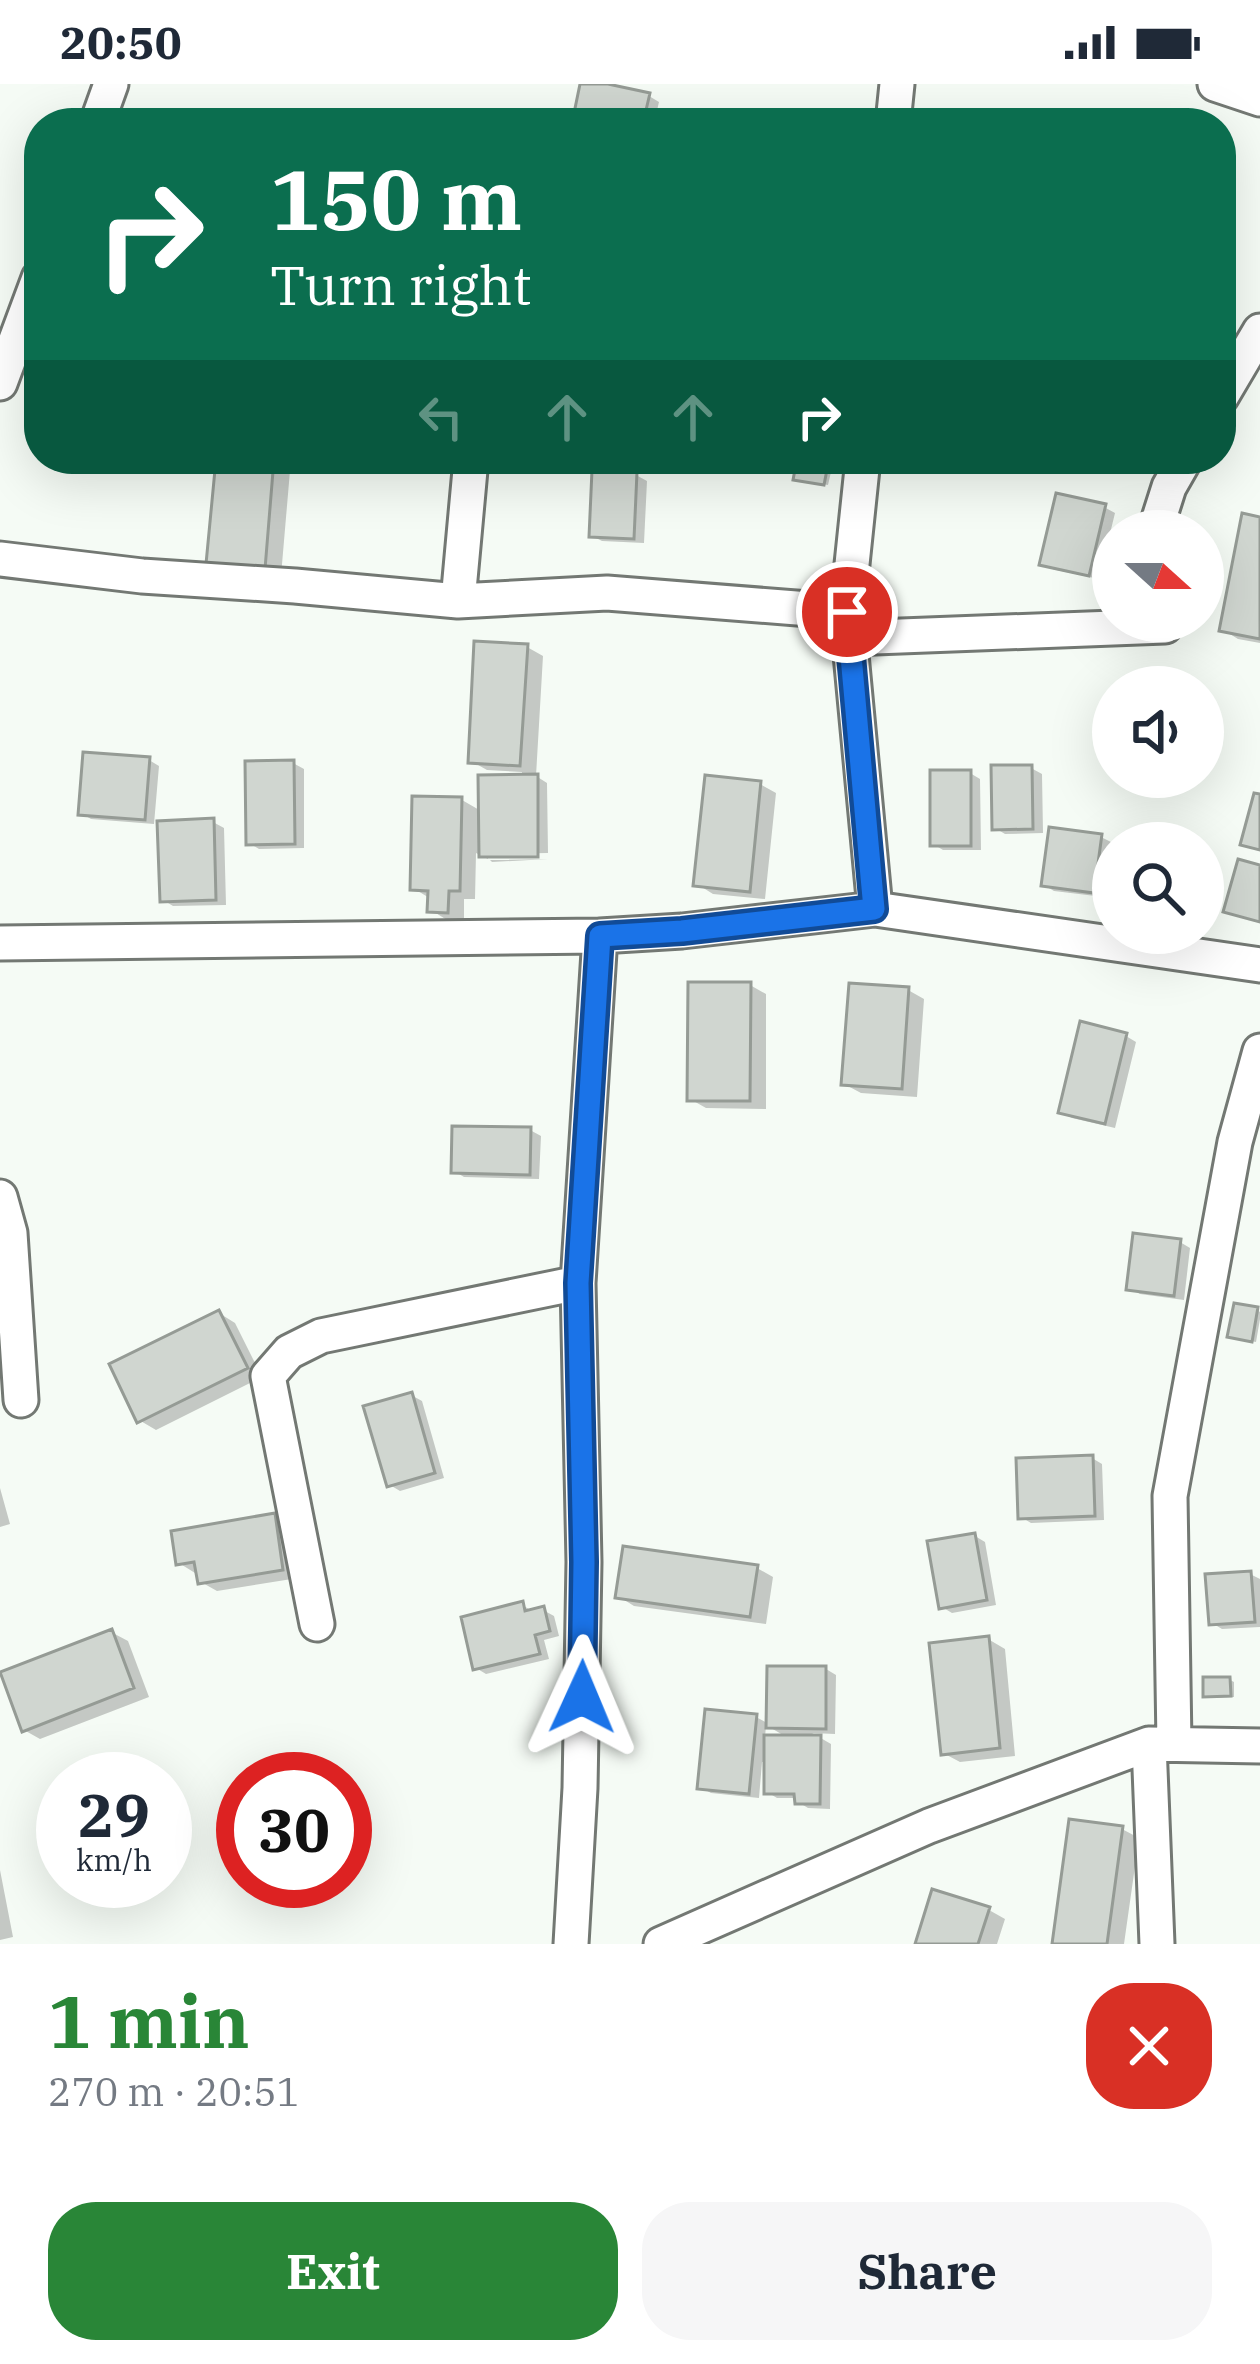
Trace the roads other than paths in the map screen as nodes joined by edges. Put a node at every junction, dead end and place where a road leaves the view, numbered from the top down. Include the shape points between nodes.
1 (1215, 84) edge
2 (1260, 100) edge
3 (24, 318) edge
4 (1260, 331) edge
5 (1236, 372) edge
6 (0, 383) edge
7 (470, 474) edge
8 (862, 474) edge
9 (1176, 474) edge
10 (1162, 510) edge
11 (0, 559) edge
12 (458, 601) junction
13 (848, 625) junction
14 (1092, 626) edge
15 (874, 909) junction
16 (600, 936) junction
17 (0, 943) edge
18 (1260, 965) edge
19 (1260, 1051) edge
20 (0, 1198) edge
21 (578, 1283) junction
22 (21, 1400) dead end
23 (316, 1624) dead end
24 (1162, 1743) junction
25 (1260, 1746) edge
26 (571, 1944) edge
27 (661, 1944) edge
28 (1157, 1944) edge

1 - 2 street
3 - 6 street
4 - 5 street
7 - 12 street
8 - 13 street
9 - 10 street
11 - 12 street
12 - 13 street via 607,593
13 - 14 street
13 - 15 street
15 - 16 street
15 - 18 street
16 - 17 street
16 - 21 street
19 - 24 street via 1235,1142 1170,1496
20 - 22 street via 10,1233
21 - 23 street via 322,1336 289,1352 268,1376
21 - 26 street via 584,1562
24 - 25 street
24 - 27 street via 929,1826
24 - 28 street

